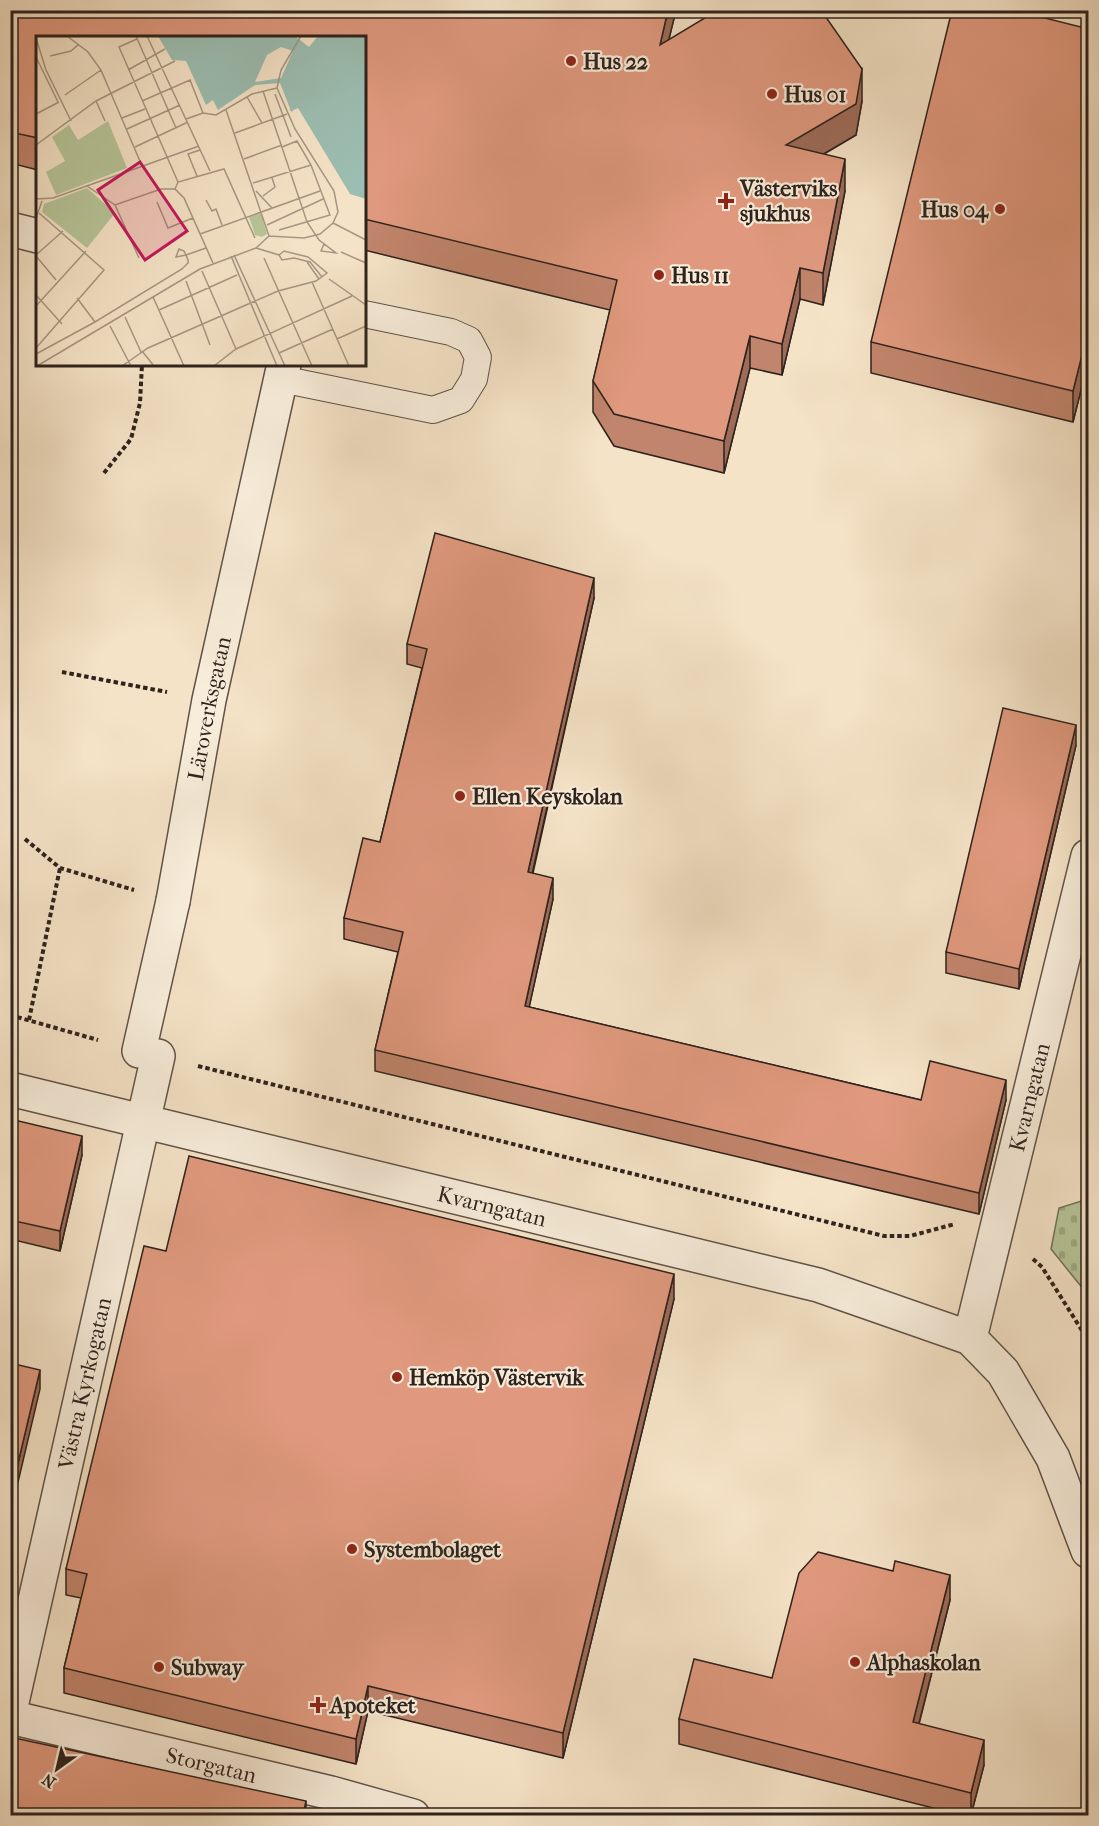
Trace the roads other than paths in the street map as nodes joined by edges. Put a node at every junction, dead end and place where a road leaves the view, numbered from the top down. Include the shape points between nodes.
1 (10, 229) edge
2 (36, 236) edge
3 (366, 314) edge
4 (282, 372) edge
5 (1089, 856) edge
6 (149, 1054) joint
7 (10, 1089) edge
8 (141, 1121) junction
9 (970, 1338) junction
10 (1089, 1551) edge
11 (10, 1711) edge
12 (10, 1716) edge
13 (413, 1815) edge

1 - 2 street
3 - 4 lane via 451,332 469,340 478,357 474,379 461,400 433,410
4 - 6 street, Läroverksgatan via 209,700
5 - 9 street, Kvarngatan
6 - 8 street, Västra Kyrkogatan
7 - 8 street, Kvarngatan
8 - 9 street, Kvarngatan via 818,1285
8 - 11 street, Västra Kyrkogatan
9 - 10 street, Kvarngatan via 1003,1372 1053,1458
12 - 13 street, Storgatan

